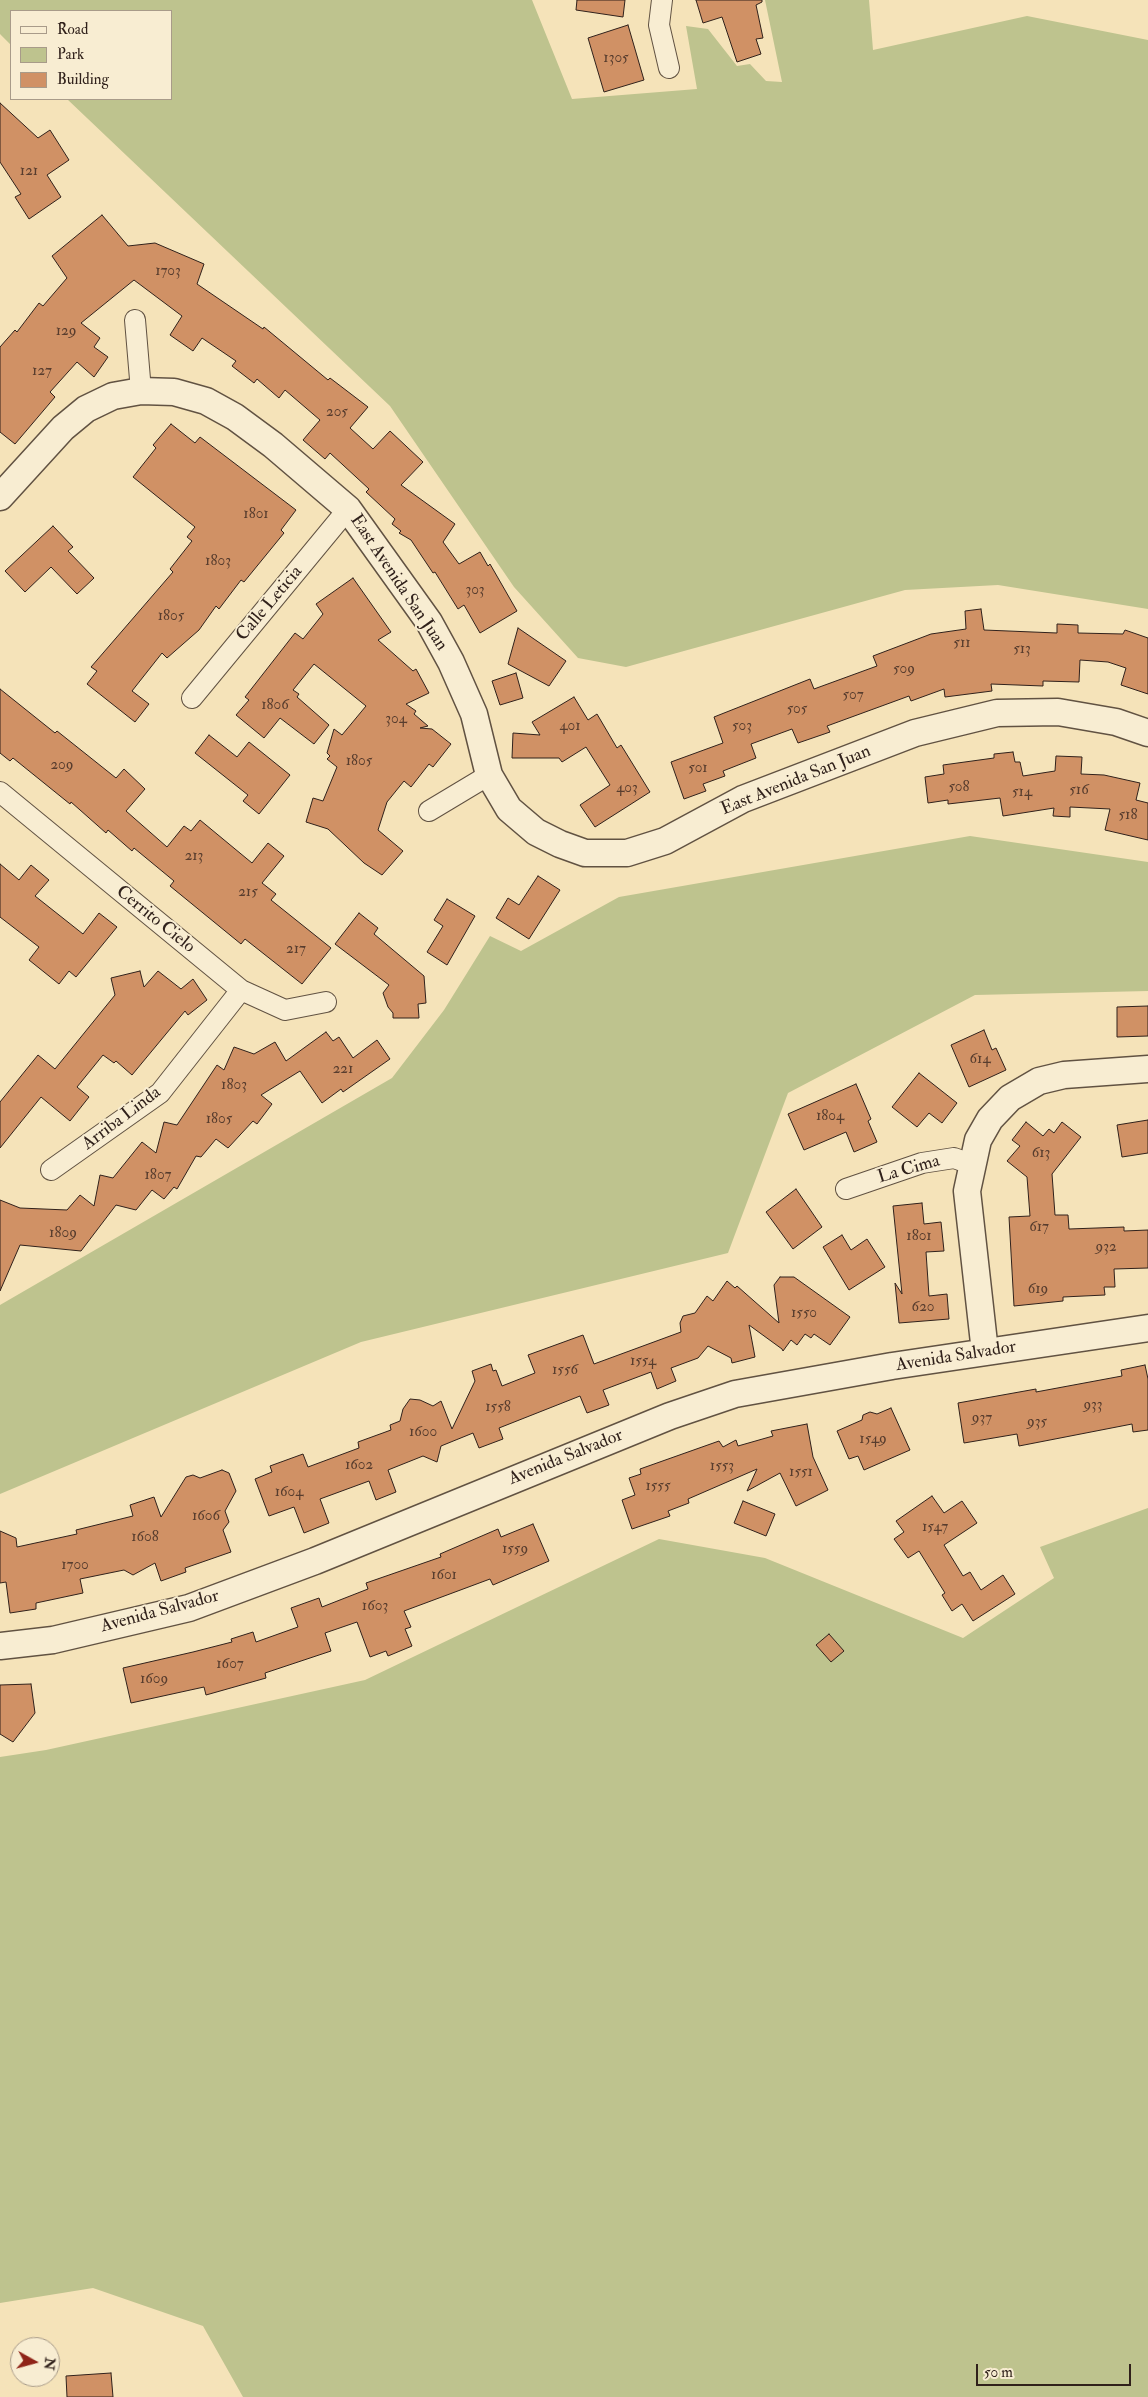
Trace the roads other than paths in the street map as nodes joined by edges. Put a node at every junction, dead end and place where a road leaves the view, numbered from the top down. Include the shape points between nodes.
1 (662, 0) edge
2 (669, 68) dead end
3 (134, 320) dead end
4 (141, 391) junction
5 (0, 497) edge
6 (348, 510) junction
7 (192, 698) dead end
8 (1148, 733) edge
9 (489, 776) junction
10 (0, 792) edge
11 (429, 811) dead end
12 (241, 990) junction
13 (326, 1002) dead end
14 (1148, 1069) edge
15 (971, 1164) junction
16 (51, 1170) dead end
17 (846, 1190) dead end
18 (1148, 1328) edge
19 (985, 1352) junction
20 (0, 1646) edge

1 - 2 street via 659,25
3 - 4 street
4 - 5 street, East Avenida San Juan via 113,396 86,409 63,428
4 - 6 street, East Avenida San Juan via 174,392 206,400 273,445
6 - 7 street, Calle Leticia
6 - 9 street, East Avenida San Juan via 429,622 451,662 474,714
8 - 9 street, East Avenida San Juan via 1116,722 1058,712 997,713 915,733 743,798 665,841 628,853 585,852 536,832 509,809
9 - 11 street
10 - 12 street, Cerrito Cielo
12 - 13 street, Cerrito Cielo via 285,1010
12 - 16 street, Arriba Linda via 160,1093
14 - 15 street via 1064,1075 1039,1081 1010,1098 990,1119 978,1140
15 - 17 street, La Cima via 954,1158 922,1163
15 - 19 street via 967,1191
18 - 19 street, Avenida Salvador
19 - 20 street, Avenida Salvador via 735,1394 670,1416 314,1561 188,1608 53,1640

